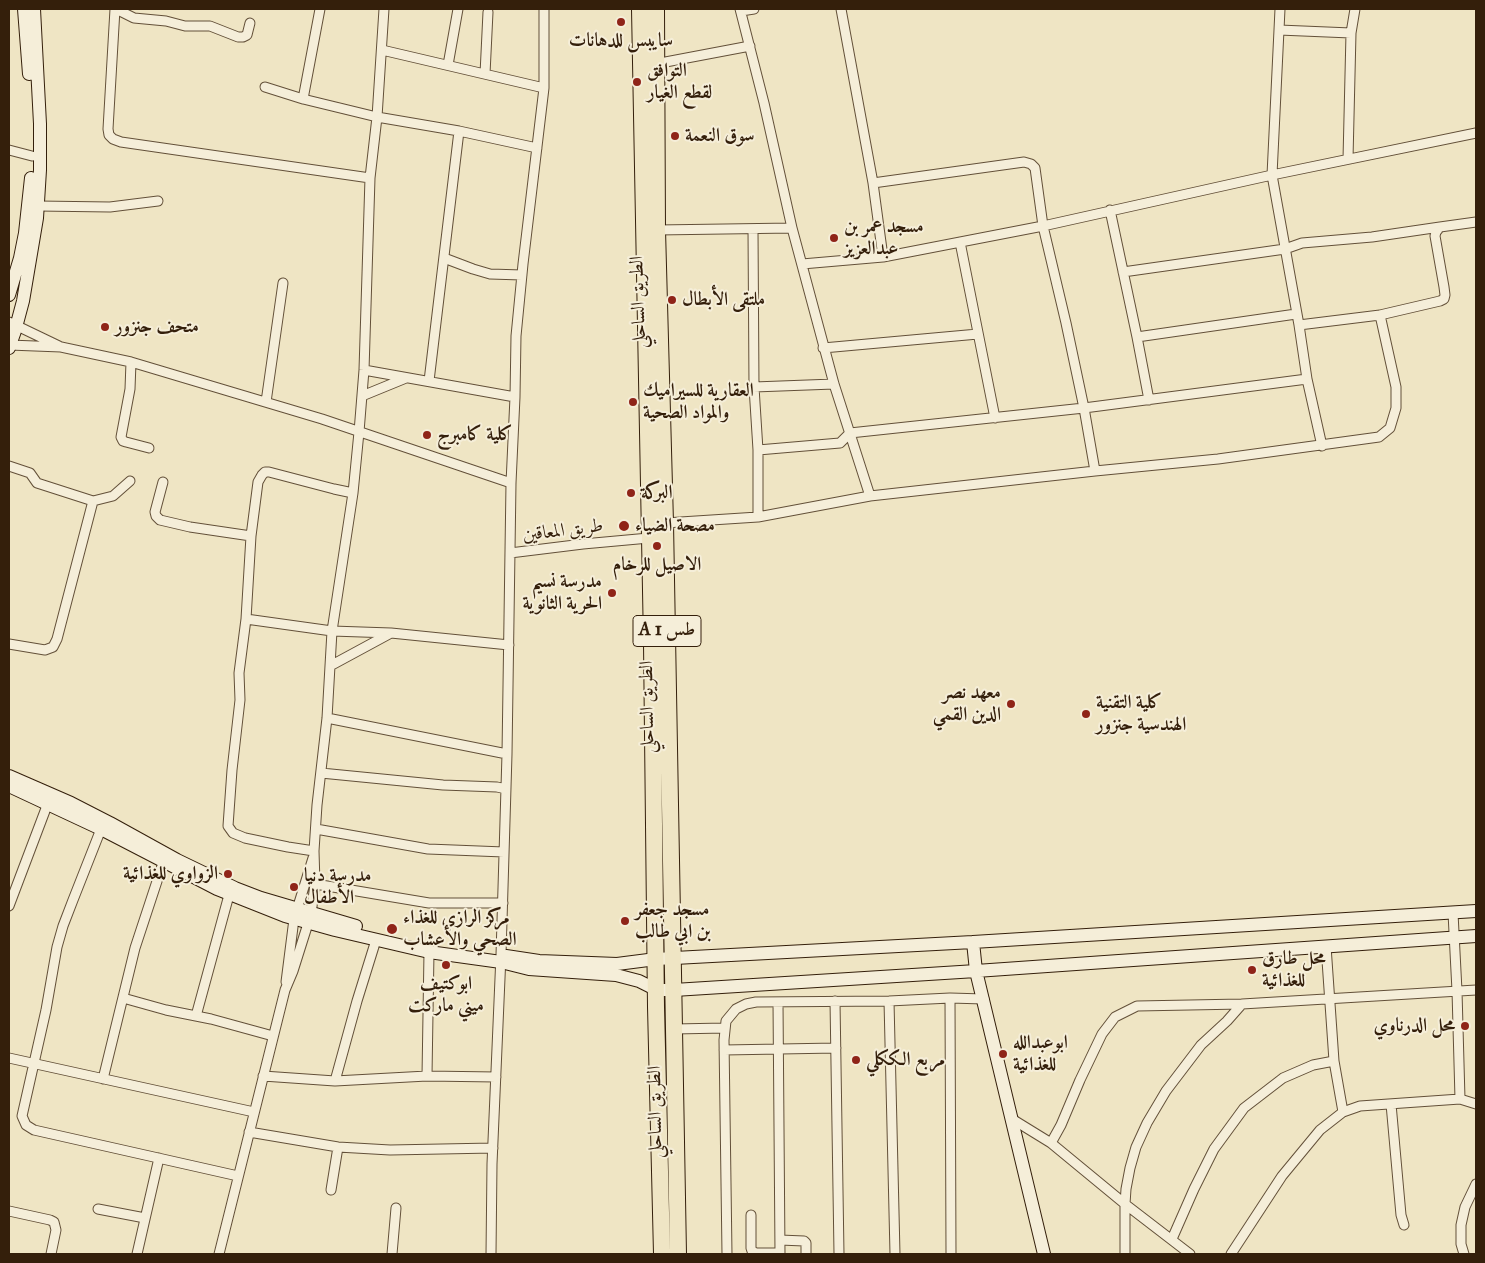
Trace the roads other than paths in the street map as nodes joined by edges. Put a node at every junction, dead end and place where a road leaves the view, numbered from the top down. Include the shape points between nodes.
1 (24, 9) edge
2 (34, 9) edge
3 (116, 9) edge
4 (320, 9) edge
5 (384, 9) edge
6 (458, 9) edge
7 (544, 9) edge
8 (640, 9) edge
9 (656, 9) edge
10 (754, 9) edge
11 (841, 9) edge
12 (1280, 9) edge
13 (1355, 9) edge
14 (741, 10) edge
15 (488, 12) dead end
16 (250, 23) dead end
17 (1279, 30) junction
18 (1351, 33) junction
19 (750, 46) junction
20 (382, 50) junction
21 (448, 64) junction
22 (655, 64) junction
23 (485, 74) junction
24 (265, 87) dead end
25 (544, 88) junction
26 (303, 99) junction
27 (377, 117) junction
28 (459, 131) junction
29 (1476, 133) edge
30 (536, 148) junction
31 (9, 150) edge
32 (32, 156) junction
33 (1348, 159) junction
34 (1272, 175) junction
35 (370, 178) junction
36 (873, 183) junction
37 (158, 201) dead end
38 (38, 206) junction
39 (1110, 210) junction
40 (1476, 222) edge
41 (1043, 226) junction
42 (1440, 227) junction
43 (792, 228) junction
44 (753, 229) junction
45 (657, 230) junction
46 (960, 242) junction
47 (1284, 249) junction
48 (883, 257) junction
49 (444, 258) junction
50 (802, 264) junction
51 (1123, 272) junction
52 (522, 275) junction
53 (283, 283) dead end
54 (9, 295) edge
55 (1296, 314) junction
56 (1380, 315) junction
57 (13, 324) edge
58 (1299, 325) junction
59 (978, 334) junction
60 (1137, 337) junction
61 (9, 346) edge
62 (62, 347) junction
63 (823, 348) junction
64 (131, 362) junction
65 (364, 370) junction
66 (407, 378) junction
67 (1307, 379) junction
68 (429, 381) junction
69 (834, 384) junction
70 (754, 387) junction
71 (362, 396) junction
72 (515, 397) junction
73 (1149, 400) junction
74 (266, 402) junction
75 (1084, 408) junction
76 (995, 418) junction
77 (359, 432) junction
78 (850, 433) junction
79 (1322, 446) junction
80 (148, 448) dead end
81 (758, 450) junction
82 (9, 466) edge
83 (1094, 471) junction
84 (130, 481) dead end
85 (163, 482) dead end
86 (511, 483) junction
87 (353, 493) junction
88 (870, 496) junction
89 (93, 501) junction
90 (758, 517) junction
91 (665, 522) junction
92 (251, 536) junction
93 (649, 538) junction
94 (510, 553) junction
95 (246, 619) junction
96 (332, 630) junction
97 (391, 633) junction
98 (9, 644) edge
99 (509, 645) junction
100 (330, 666) junction
101 (327, 718) junction
102 (507, 754) junction
103 (321, 773) junction
104 (9, 776) edge
105 (9, 786) edge
106 (506, 789) junction
107 (48, 803) junction
108 (316, 829) junction
109 (102, 830) junction
110 (504, 852) junction
111 (314, 853) junction
112 (163, 863) junction
113 (315, 884) junction
114 (229, 894) junction
115 (503, 903) junction
116 (9, 906) edge
117 (1476, 911) edge
118 (1453, 913) junction
119 (296, 914) junction
120 (310, 918) junction
121 (1476, 936) edge
122 (1454, 937) junction
123 (376, 940) junction
124 (973, 942) junction
125 (1326, 946) junction
126 (429, 952) junction
127 (673, 958) junction
128 (501, 959) junction
129 (656, 959) junction
130 (976, 971) junction
131 (285, 990) junction
132 (657, 990) junction
133 (674, 990) junction
134 (1457, 990) junction
135 (1476, 990) edge
136 (123, 998) junction
137 (950, 998) junction
138 (1331, 998) junction
139 (984, 999) junction
140 (836, 1001) junction
141 (889, 1001) junction
142 (778, 1002) junction
143 (1242, 1004) junction
144 (196, 1016) junction
145 (725, 1028) junction
146 (674, 1029) junction
147 (273, 1036) junction
148 (836, 1048) junction
149 (724, 1050) junction
150 (780, 1050) junction
151 (9, 1058) edge
152 (1334, 1061) junction
153 (34, 1064) junction
154 (263, 1076) junction
155 (427, 1076) junction
156 (496, 1077) junction
157 (103, 1079) junction
158 (335, 1081) junction
159 (1460, 1099) junction
160 (1391, 1104) junction
161 (1476, 1104) edge
162 (254, 1112) junction
163 (1343, 1112) junction
164 (1012, 1119) junction
165 (249, 1132) junction
166 (1051, 1142) junction
167 (338, 1147) junction
168 (493, 1148) junction
169 (159, 1158) junction
170 (238, 1176) junction
171 (1476, 1184) edge
172 (331, 1190) dead end
173 (1124, 1204) junction
174 (396, 1208) dead end
175 (98, 1209) dead end
176 (9, 1211) edge
177 (751, 1215) dead end
178 (145, 1218) junction
179 (1404, 1226) dead end
180 (1172, 1239) junction
181 (780, 1240) junction
182 (780, 1253) edge
183 (51, 1254) edge
184 (137, 1254) edge
185 (219, 1254) edge
186 (392, 1254) edge
187 (491, 1254) edge
188 (662, 1254) edge
189 (678, 1254) edge
190 (727, 1254) edge
191 (806, 1254) edge
192 (839, 1254) edge
193 (895, 1254) edge
194 (951, 1254) edge
195 (1044, 1254) edge
196 (1125, 1254) edge
197 (1190, 1254) edge
198 (1231, 1254) edge
199 (1464, 1254) edge

1 - 32 street via 32,102
2 - 38 street via 40,124
3 - 16 street via 134,18 185,26 210,26 238,37 247,36
3 - 35 street via 108,129 113,139
4 - 26 street
5 - 20 street
6 - 21 street
7 - 25 street
8 - 93 highway, الطريق الساحلي / A 1 طس
9 - 22 highway, الطريق الساحلي / A 1 طس
10 - 14 street
11 - 36 street
12 - 17 street
13 - 18 street
14 - 19 street
15 - 23 street
17 - 18 street
17 - 34 street
18 - 33 street
19 - 22 street
19 - 43 street
20 - 21 street
20 - 27 street
21 - 23 street
22 - 45 highway, الطريق الساحلي / A 1 طس
23 - 25 street
24 - 26 street
25 - 30 street
26 - 27 street
27 - 28 street
27 - 35 street
28 - 30 street
28 - 49 street
29 - 33 street
30 - 52 street
31 - 32 street
32 - 54 street via 25,233
33 - 34 street
34 - 39 street
34 - 47 street
35 - 65 street
36 - 41 street via 1024,162 1035,168
36 - 48 street
37 - 38 street via 110,207
38 - 57 street via 30,267
39 - 41 street
39 - 51 street
40 - 42 street
41 - 46 street
41 - 75 street
42 - 47 street via 1302,243
42 - 56 street via 1435,236 1444,299
43 - 44 street
43 - 50 street
44 - 45 street
44 - 70 street
45 - 91 highway, الطريق الساحلي / A 1 طس
46 - 48 street
46 - 59 street
47 - 51 street
47 - 55 street
48 - 50 street
49 - 52 street via 490,274
49 - 68 street
50 - 63 street
51 - 60 street
52 - 72 street
53 - 74 street
55 - 58 street
55 - 60 street
56 - 58 street
56 - 79 street via 1396,387 1396,408 1390,428 1379,438
57 - 61 street
57 - 62 street
58 - 67 street
59 - 63 street
59 - 76 street
60 - 73 street
61 - 62 street
62 - 64 street
63 - 69 street
64 - 74 street
64 - 80 street via 121,437 123,441
65 - 66 street
65 - 71 street
66 - 68 street
66 - 71 street
67 - 73 street
67 - 79 street
68 - 72 street
69 - 70 street
69 - 78 street
70 - 81 street
71 - 77 street
72 - 86 street
73 - 75 street
74 - 77 street
75 - 76 street
75 - 83 street
76 - 78 street
77 - 86 street
77 - 87 street
78 - 81 street via 840,442
78 - 88 street
79 - 83 street
81 - 90 street
82 - 89 street via 30,473 37,483
83 - 88 street
84 - 89 street via 113,496
85 - 92 street via 155,512 160,520
86 - 94 street
87 - 92 street via 266,472 258,482
87 - 96 street
88 - 90 street
89 - 98 street via 53,647 45,650
90 - 91 street
91 - 127 highway, الطريق الساحلي / A 1 طس
92 - 95 street
93 - 94 street, طريق المعاقين
93 - 129 highway, الطريق الساحلي / A 1 طس
94 - 99 street
95 - 96 street
95 - 111 street via 228,826 233,833 245,838
96 - 97 street
96 - 100 street
97 - 99 street
97 - 100 street
99 - 102 street
100 - 101 street
101 - 102 street
101 - 103 street
102 - 106 street
103 - 106 street
103 - 108 street
104 - 119 street via 87,811 235,888
105 - 107 street
106 - 110 street
107 - 109 street
107 - 116 street
108 - 110 street via 428,848
108 - 111 street
109 - 112 street
109 - 153 street via 63,926
110 - 115 street
111 - 113 street
111 - 119 street
112 - 114 street
112 - 136 street via 135,948
113 - 115 street via 429,903
113 - 120 street
114 - 119 street
114 - 144 street
115 - 128 street
117 - 118 street
118 - 122 street
118 - 124 street
119 - 120 street
119 - 131 street
120 - 123 street
120 - 128 street
120 - 131 street
121 - 122 street
122 - 125 street
122 - 134 street
123 - 126 street
123 - 158 street
124 - 127 street
124 - 130 street
125 - 130 street
125 - 138 street
126 - 128 street
126 - 155 street
127 - 129 street
127 - 133 highway, الطريق الساحلي / A 1 طس
128 - 129 street via 618,964
128 - 132 street via 529,969 616,975
128 - 156 street
129 - 132 highway, الطريق الساحلي / A 1 طس
130 - 133 street
130 - 139 street
131 - 147 street
132 - 133 street
132 - 188 highway, الطريق الساحلي / A 1 طس
133 - 146 highway, الطريق الساحلي / A 1 طس
134 - 135 street
134 - 138 street
134 - 159 street
136 - 144 street
136 - 157 street
137 - 139 street
137 - 141 street
137 - 194 street
138 - 143 street
138 - 152 street
139 - 164 street
140 - 141 street
140 - 142 street
140 - 148 street
141 - 193 street
142 - 145 street via 756,1002 736,1008
142 - 150 street
143 - 166 street via 1137,1006 1114,1017 1102,1034
143 - 173 street via 1201,1045 1147,1122 1130,1168
144 - 147 street
145 - 146 street
145 - 149 street
146 - 189 highway, الطريق الساحلي / A 1 طس
147 - 154 street
148 - 150 street
148 - 192 street
149 - 150 street
149 - 190 street
150 - 181 street
151 - 153 street
152 - 163 street
152 - 180 street via 1312,1065 1283,1078 1244,1108 1214,1149
153 - 157 street
153 - 169 street via 22,1116 26,1125 34,1130
154 - 158 street
154 - 162 street
155 - 156 street
155 - 158 street
156 - 168 street
157 - 162 street
159 - 160 street
159 - 161 street
160 - 163 street via 1360,1106
160 - 179 street via 1400,1215
162 - 165 street
163 - 198 street via 1320,1130 1282,1176
164 - 166 street
164 - 195 street
165 - 167 street
165 - 170 street
166 - 173 street
167 - 168 street via 390,1150
167 - 172 street
168 - 187 street
169 - 170 street
169 - 178 street
170 - 185 street
171 - 199 street via 1461,1225
173 - 180 street
173 - 196 street
174 - 186 street
175 - 178 street
176 - 183 street via 54,1222 56,1230
177 - 182 street via 752,1251
178 - 184 street
180 - 197 street
181 - 182 street
181 - 191 street via 804,1241

